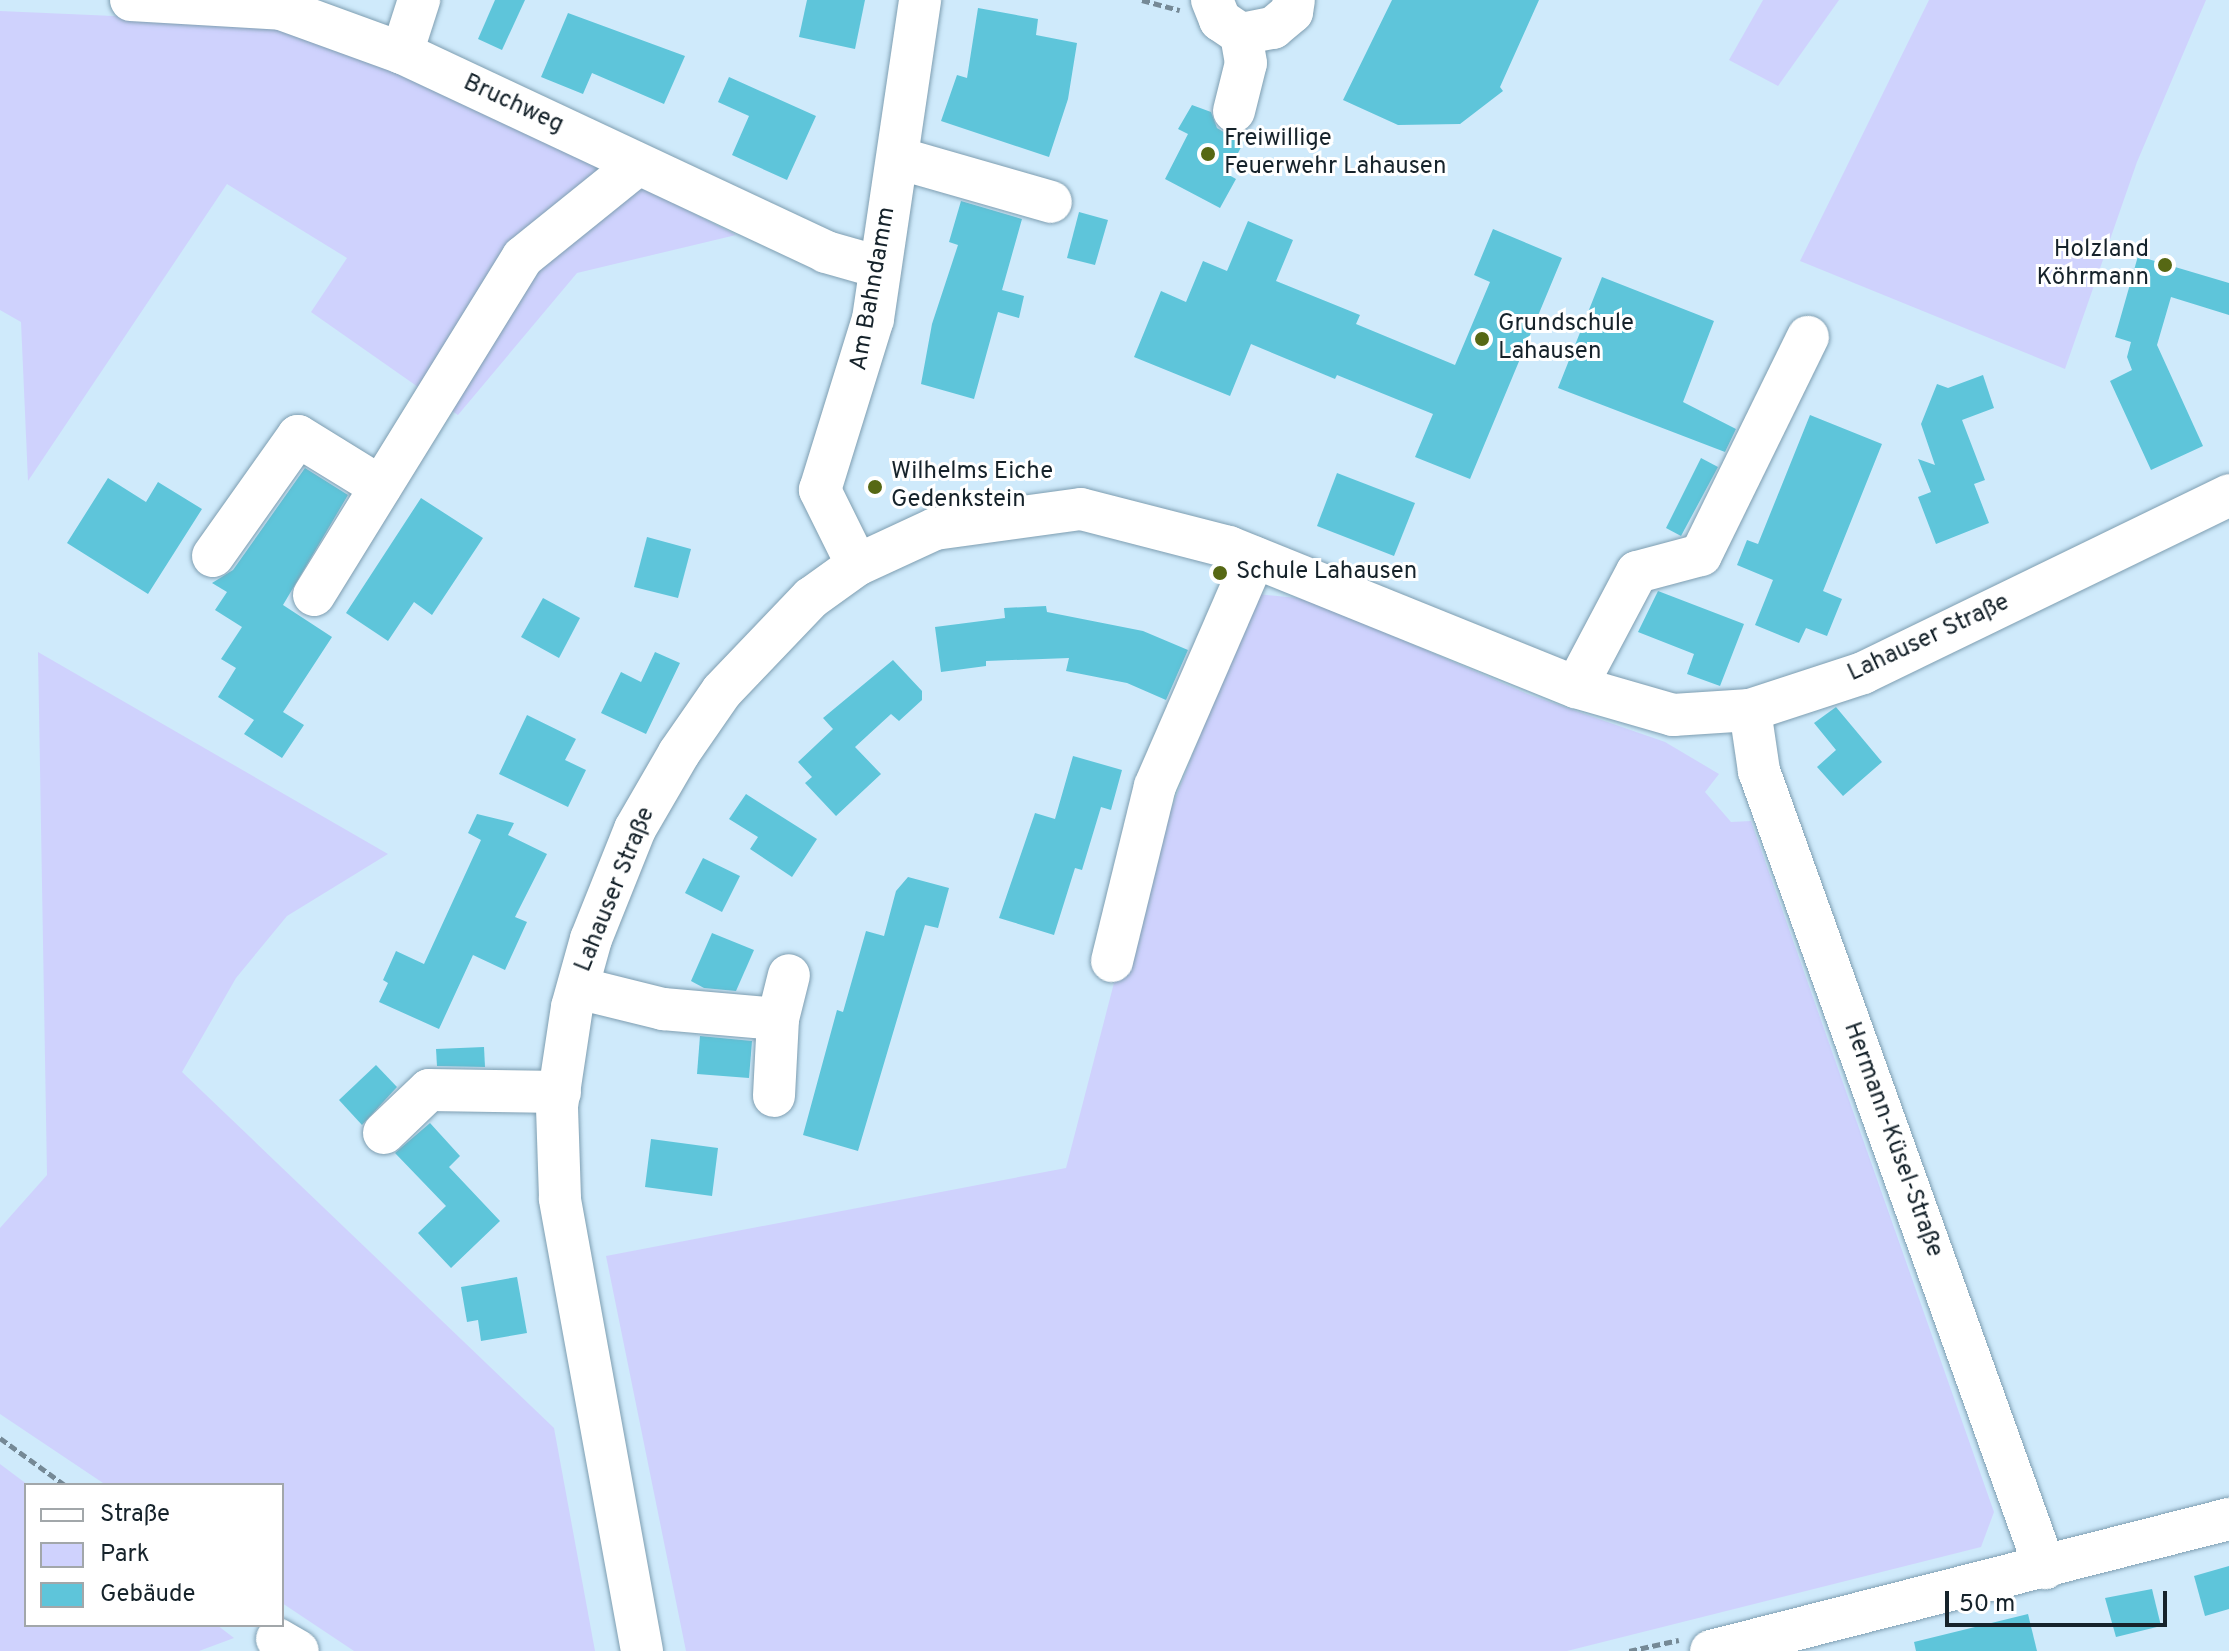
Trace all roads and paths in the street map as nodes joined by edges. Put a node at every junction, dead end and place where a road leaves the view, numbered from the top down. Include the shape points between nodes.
1 (131, 0) edge
2 (419, 0) edge
3 (920, 0) edge
4 (1212, 0) edge
5 (1294, 0) edge
6 (1241, 34) junction
7 (402, 53) junction
8 (1234, 111) dead end
9 (898, 158) junction
10 (637, 165) junction
11 (1051, 202) dead end
12 (879, 267) junction
13 (1808, 337) dead end
14 (381, 487) junction
15 (2229, 495) edge
16 (213, 556) dead end
17 (1254, 558) junction
18 (857, 565) junction
19 (314, 595) dead end
20 (1576, 687) junction
21 (1750, 710) junction
22 (1112, 961) dead end
23 (789, 975) dead end
24 (578, 988) junction
25 (778, 1019) junction
26 (560, 1092) junction
27 (774, 1096) dead end
28 (384, 1133) dead end
29 (0, 1438) edge
30 (62, 1483) edge
31 (2229, 1519) edge
32 (2045, 1568) junction
33 (1761, 1646) edge
34 (642, 1651) edge
35 (1711, 1651) edge

1 - 7 street, Bruchweg via 281,9
2 - 7 street
3 - 9 street, Am Bahndamm
4 - 6 street via 1220,20
5 - 6 street via 1292,12 1273,28
6 - 8 street via 1246,63
7 - 10 street, Bruchweg
9 - 11 street
9 - 12 street, Am Bahndamm
10 - 12 street, Bruchweg via 826,252
10 - 14 street via 523,257
12 - 18 street, Am Bahndamm via 859,377 820,490
13 - 20 street via 1701,555 1637,572
14 - 16 street via 298,436
14 - 19 street
15 - 21 street, Lahauser Straße via 1863,673
17 - 18 street, Lahauser Straße via 1081,509 935,529
17 - 20 street, Lahauser Straße
17 - 22 street via 1155,786
18 - 24 street, Lahauser Straße via 811,598 756,653 679,753 635,829 591,939
20 - 21 street, Lahauser Straße via 1673,715
21 - 32 street, Hermann-Küsel-Straße via 1759,771
23 - 25 street
24 - 25 street via 663,1009
24 - 26 street, Lahauser Straße
25 - 27 street
26 - 28 street via 429,1090
26 - 34 street, Lahauser Straße via 562,1213
29 - 30 path
31 - 32 street
32 - 33 street
33 - 35 street

